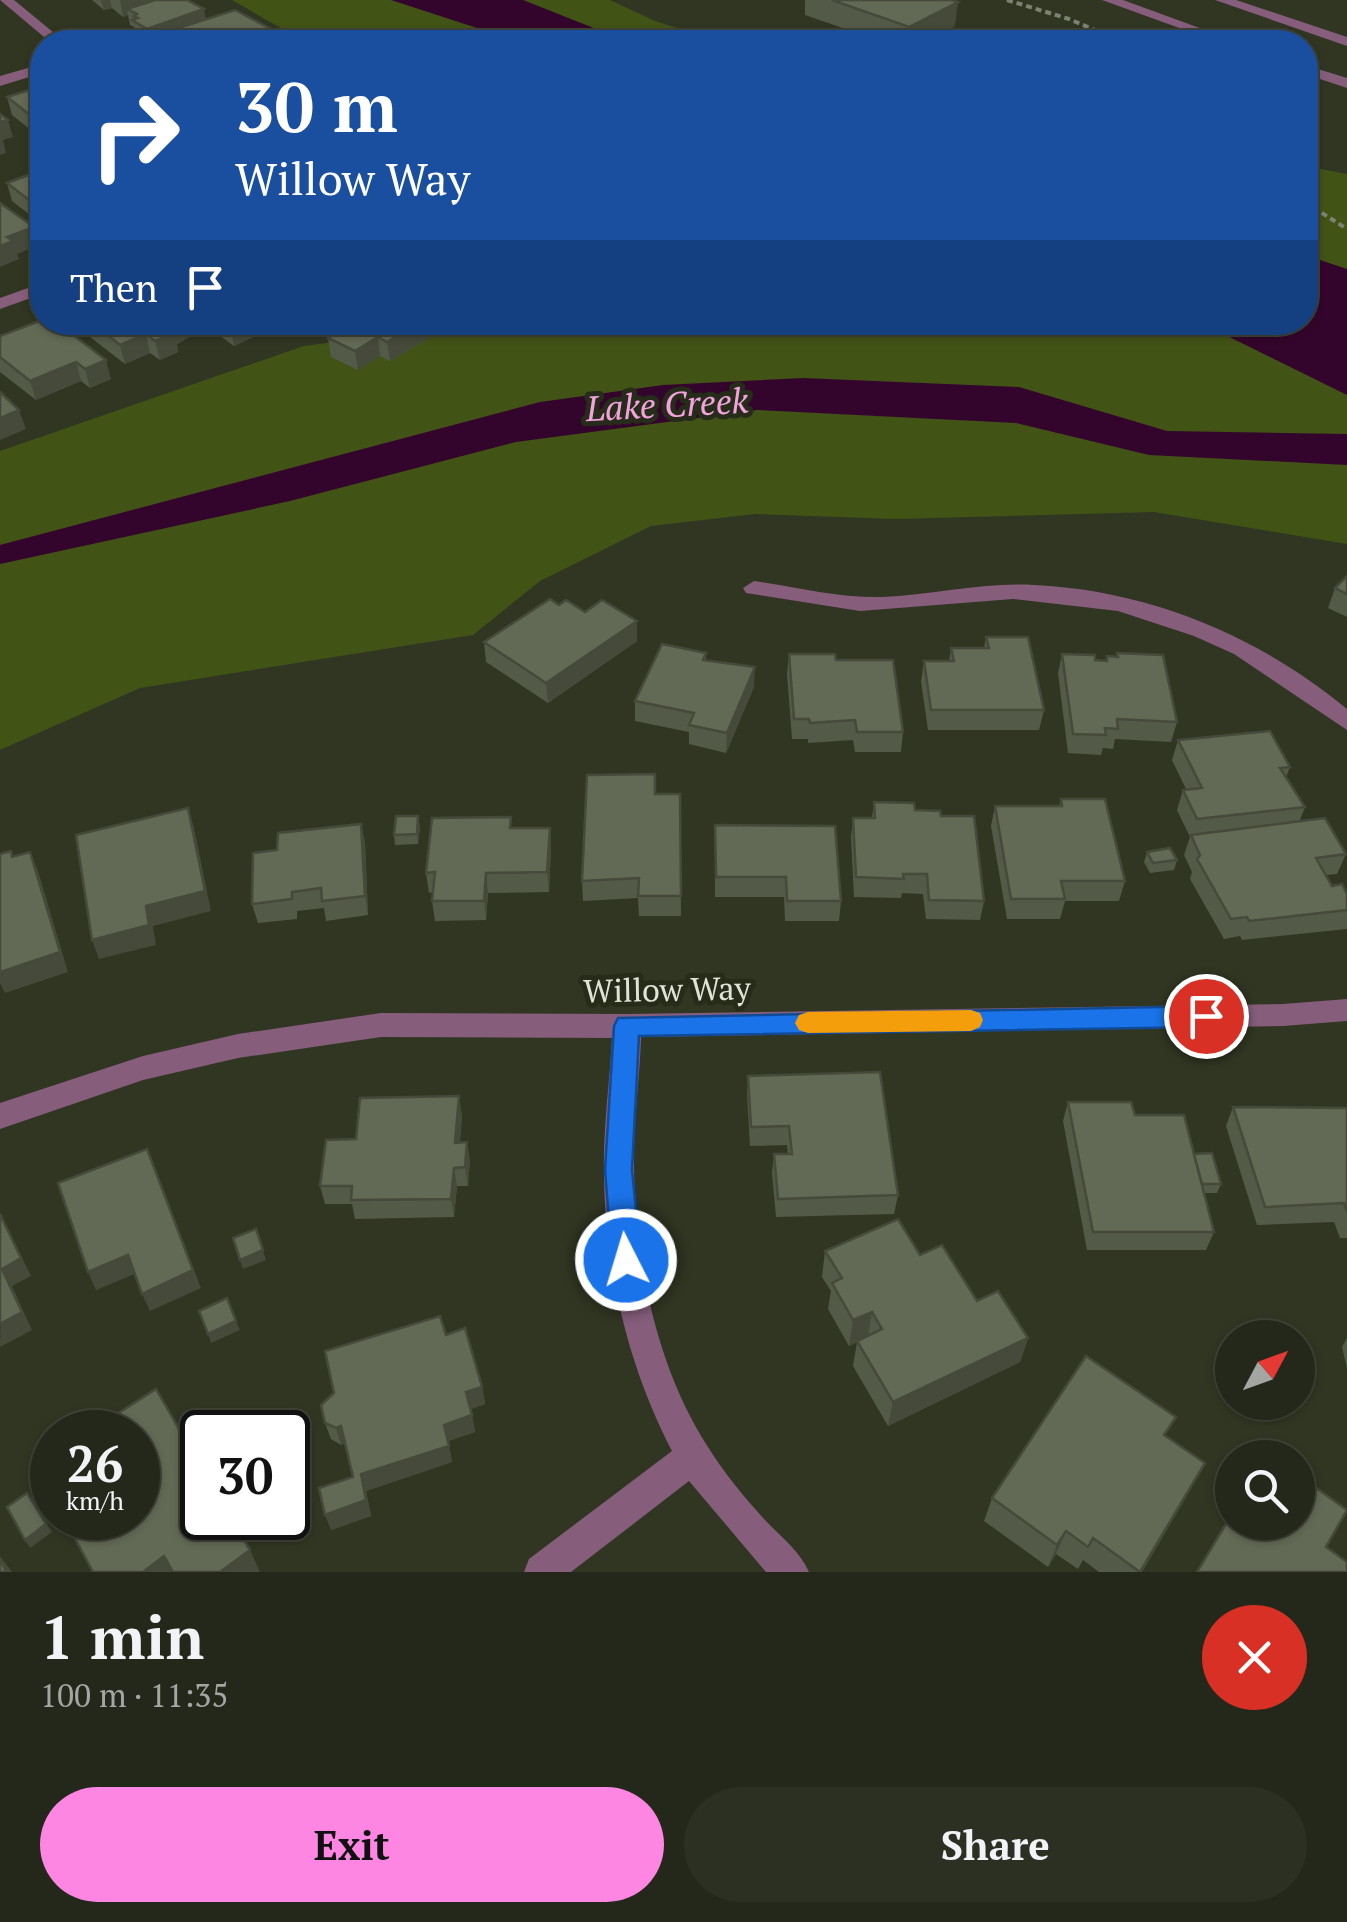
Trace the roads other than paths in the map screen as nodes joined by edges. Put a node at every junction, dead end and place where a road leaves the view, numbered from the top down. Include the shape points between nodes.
1 (4, 0) edge
2 (1109, 0) edge
3 (1222, 0) edge
4 (43, 30) edge
5 (1196, 30) edge
6 (1311, 30) edge
7 (1318, 32) edge
8 (1347, 42) edge
9 (30, 72) edge
10 (1318, 74) edge
11 (0, 81) edge
12 (1347, 84) edge
13 (30, 293) edge
14 (0, 304) edge
15 (754, 588) dead end
16 (1347, 722) edge
17 (1347, 1010) edge
18 (627, 1026) junction
19 (0, 1116) edge
20 (694, 1456) junction
21 (542, 1572) edge
22 (791, 1572) edge

1 - 4 street
2 - 5 street
3 - 6 street
7 - 8 street
9 - 11 street
10 - 12 street
13 - 14 street
15 - 16 street via 860,604 1034,592 1130,607 1223,640 1281,672
17 - 18 street, Willow Way
18 - 19 street, Willow Way via 334,1030 143,1068
18 - 20 street via 618,1170 626,1260 670,1406
20 - 21 street
20 - 22 street

